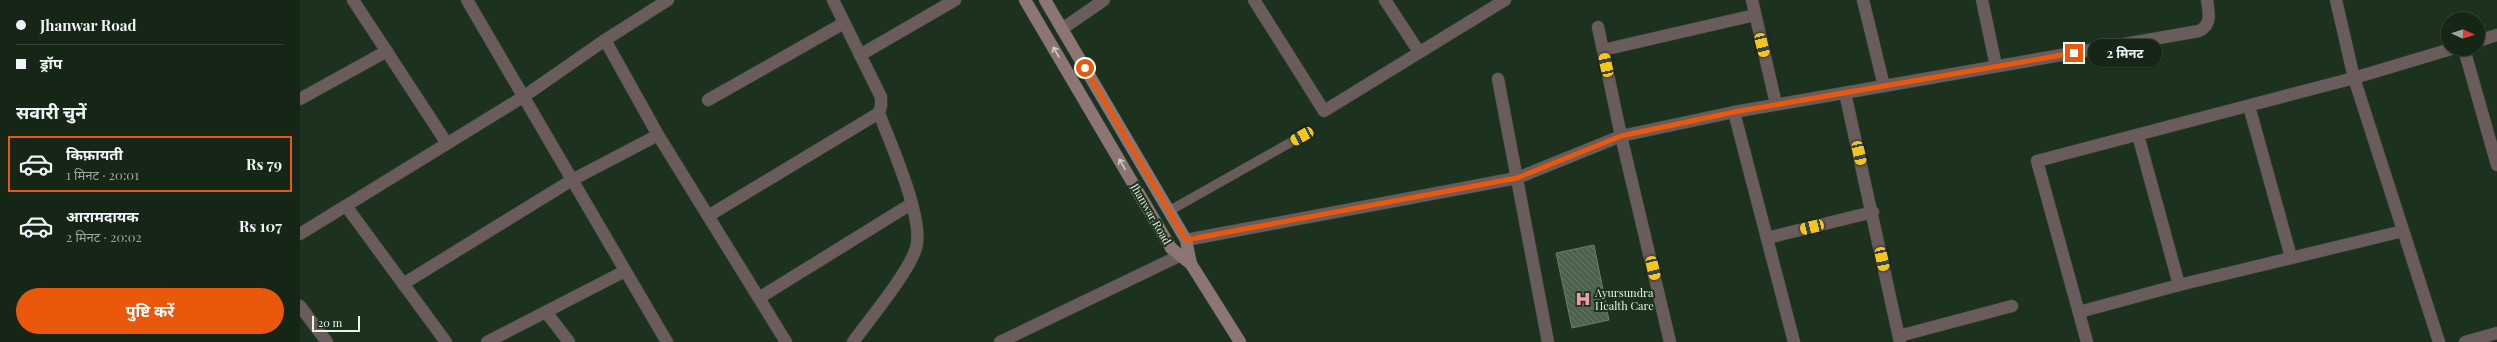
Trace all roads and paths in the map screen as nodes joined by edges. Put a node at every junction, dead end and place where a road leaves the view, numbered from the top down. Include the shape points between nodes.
1 (353, 0) edge
2 (467, 0) edge
3 (668, 0) edge
4 (833, 0) edge
5 (955, 0) edge
6 (1025, 0) edge
7 (1045, 0) edge
8 (1104, 0) edge
9 (1254, 0) edge
10 (1385, 0) edge
11 (1505, 0) edge
12 (1752, 0) edge
13 (1863, 0) edge
14 (1982, 0) edge
15 (2207, 0) edge
16 (2336, 0) edge
17 (1755, 15) junction
18 (844, 23) junction
19 (1598, 27) dead end
20 (1062, 29) junction
21 (2497, 35) edge
22 (2485, 39) edge
23 (605, 40) junction
24 (1603, 50) junction
25 (387, 51) junction
26 (1419, 52) junction
27 (2441, 52) edge
28 (860, 55) junction
29 (2466, 56) edge
30 (1996, 66) junction
31 (2354, 78) junction
32 (1498, 79) dead end
33 (1884, 86) junction
34 (1845, 93) junction
35 (523, 97) junction
36 (300, 99) edge
37 (708, 100) dead end
38 (1776, 104) junction
39 (2249, 106) junction
40 (1734, 112) junction
41 (879, 113) junction
42 (658, 135) junction
43 (2138, 135) junction
44 (1302, 136) dead end
45 (1621, 136) junction
46 (446, 142) junction
47 (2497, 165) edge
48 (1517, 178) junction
49 (572, 180) junction
50 (911, 204) junction
51 (346, 206) junction
52 (1169, 211) junction
53 (1873, 212) junction
54 (708, 216) junction
55 (2403, 230) junction
56 (300, 234) edge
57 (1767, 238) junction
58 (1186, 240) junction
59 (1179, 256) junction
60 (2291, 257) junction
61 (1191, 264) junction
62 (625, 271) junction
63 (403, 284) junction
64 (2179, 285) junction
65 (759, 298) junction
66 (300, 306) edge
67 (2012, 306) dead end
68 (546, 312) junction
69 (2079, 312) junction
70 (2497, 333) edge
71 (1899, 339) edge
72 (326, 342) edge
73 (446, 342) edge
74 (487, 342) edge
75 (569, 342) edge
76 (667, 342) edge
77 (786, 342) edge
78 (853, 342) edge
79 (1000, 342) edge
80 (1240, 342) edge
81 (1548, 342) edge
82 (1670, 342) edge
83 (1794, 342) edge
84 (2087, 342) edge
85 (2439, 342) edge
86 (2465, 342) edge

1 - 25 street
2 - 35 street
3 - 23 street
4 - 18 street
5 - 28 street
59 -> 6 street, Jhanwar Road via 1171,248
7 - 20 street, Jhanwar Road
8 - 20 street
9 - 26 street via 1324,111
10 - 26 street
11 - 26 street
12 - 17 street
13 - 33 street
14 - 30 street
15 - 30 street via 2209,21 2206,28 2199,31
16 - 31 street
17 - 24 street
17 - 38 street
18 - 28 street
18 - 37 street
19 - 24 street
20 - 52 street, Jhanwar Road
21 - 22 street
23 - 35 street
23 - 42 street
24 - 45 street
25 - 36 street
25 - 46 street
27 - 31 street
28 - 41 street via 881,97
29 - 47 street
30 - 33 street
31 - 39 street
31 - 55 street
32 - 48 street
33 - 34 street
34 - 38 street
34 - 53 street
35 - 46 street
35 - 49 street
38 - 40 street
39 - 43 street
39 - 60 street
40 - 45 street
40 - 57 street
41 - 50 street
41 - 54 street
42 - 49 street
42 - 54 street
43 - 64 street
43 - 69 street via 2037,161
44 - 52 lane
45 - 48 street
45 - 82 street
46 - 51 street
48 - 58 street
48 - 81 street
49 - 62 street
49 - 63 street
50 - 65 street
50 - 78 street via 917,230 916,247 908,264
51 - 56 street
51 - 63 street
52 - 58 street, Jhanwar Road
53 - 57 street
53 - 71 street
54 - 65 street
55 - 60 street
55 - 85 street
57 - 83 street
58 - 61 street, Jhanwar Road
59 - 61 street, Jhanwar Road
59 - 79 street
60 - 64 street
61 - 80 street
62 - 68 street
62 - 76 street
63 - 73 street
64 - 69 street
65 - 77 street
66 - 72 street
67 - 71 street
68 - 74 street
68 - 75 street
69 - 84 street
70 - 86 street

